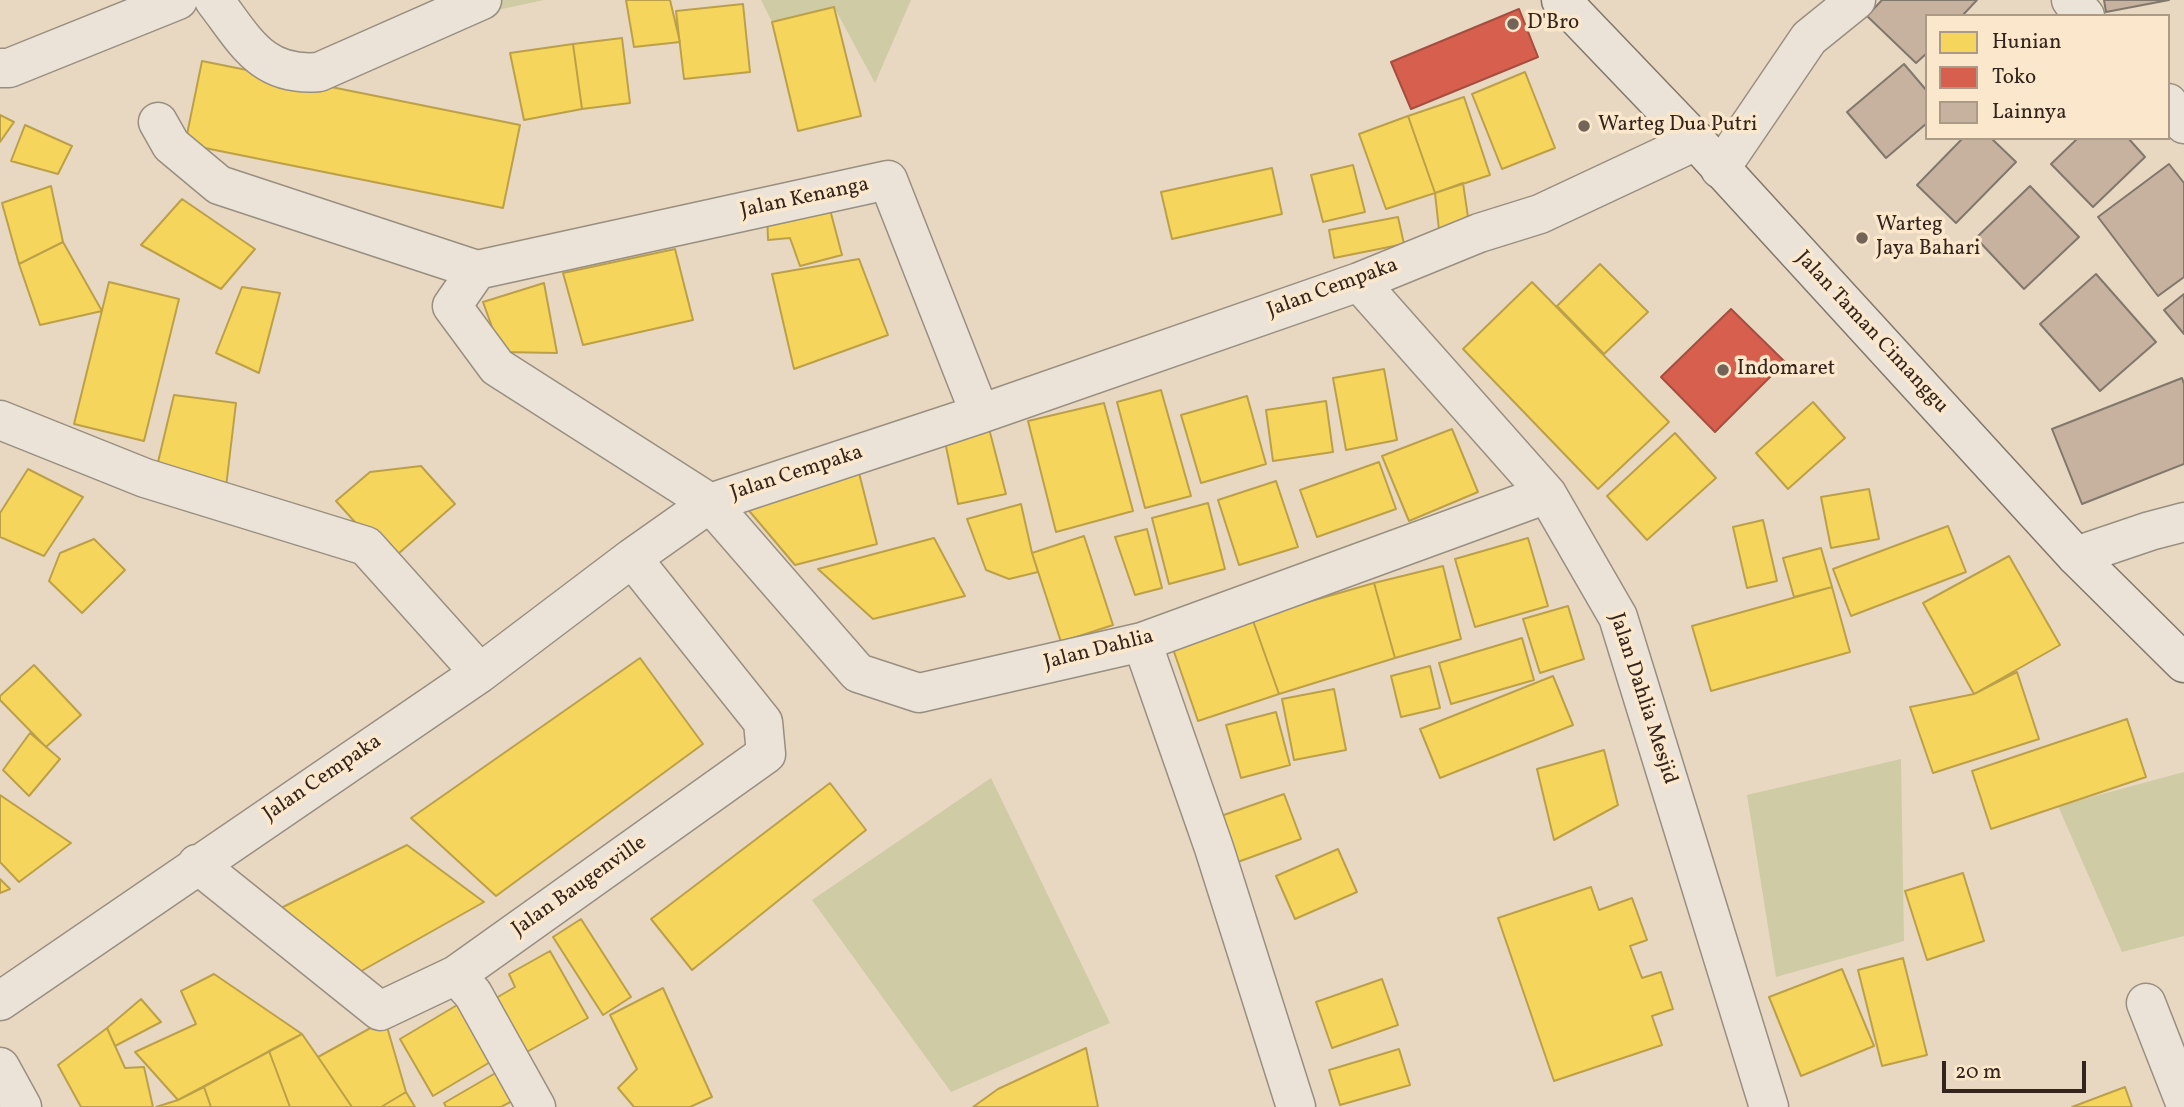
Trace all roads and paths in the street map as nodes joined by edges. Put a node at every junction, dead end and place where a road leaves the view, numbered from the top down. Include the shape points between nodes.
1 (178, 0) edge
2 (214, 0) edge
3 (482, 0) edge
4 (1561, 0) edge
5 (1856, 0) edge
6 (2071, 0) edge
7 (2083, 14) edge
8 (0, 68) edge
9 (2170, 106) edge
10 (158, 122) dead end
11 (2184, 124) edge
12 (1708, 155) junction
13 (477, 271) junction
14 (1359, 282) junction
15 (980, 414) junction
16 (0, 420) edge
17 (1547, 494) junction
18 (710, 503) junction
19 (2184, 522) edge
20 (2076, 556) junction
21 (632, 558) junction
22 (1142, 642) junction
23 (2184, 663) edge
24 (480, 673) junction
25 (197, 864) junction
26 (456, 975) junction
27 (0, 1001) edge
28 (2146, 1003) dead end
29 (0, 1068) edge
30 (2184, 1100) edge
31 (22, 1107) edge
32 (536, 1107) edge
33 (1296, 1107) edge
34 (1769, 1107) edge

1 - 8 street
2 - 3 street via 266,62 307,73 319,72
4 - 12 street, Jalan Taman Cimanggu
5 - 12 street via 1809,38
6 - 7 street
9 - 11 street
10 - 13 street via 171,145 219,185
12 - 14 street, Jalan Cempaka via 1479,233
12 - 20 street, Jalan Taman Cimanggu
13 - 15 street, Jalan Kenanga via 888,180
13 - 18 street via 452,306 496,367
14 - 15 street, Jalan Cempaka
14 - 17 street, Jalan Dahlia Mesjid
15 - 18 street, Jalan Cempaka
16 - 24 street via 145,478 366,546
17 - 22 street, Jalan Dahlia
17 - 34 street, Jalan Dahlia Mesjid via 1618,617
18 - 21 street, Jalan Cempaka
18 - 22 street, Jalan Dahlia via 858,673 919,693
19 - 20 street
20 - 23 street, Jalan Taman Cimanggu
21 - 24 street, Jalan Cempaka
21 - 26 street, Jalan Baugenville via 763,722 766,754
22 - 33 street via 1214,848
24 - 25 street, Jalan Cempaka
25 - 26 street, Jalan Baugenville via 380,1011
25 - 27 street, Jalan Cempaka
26 - 32 street via 473,994
28 - 30 street
29 - 31 street

